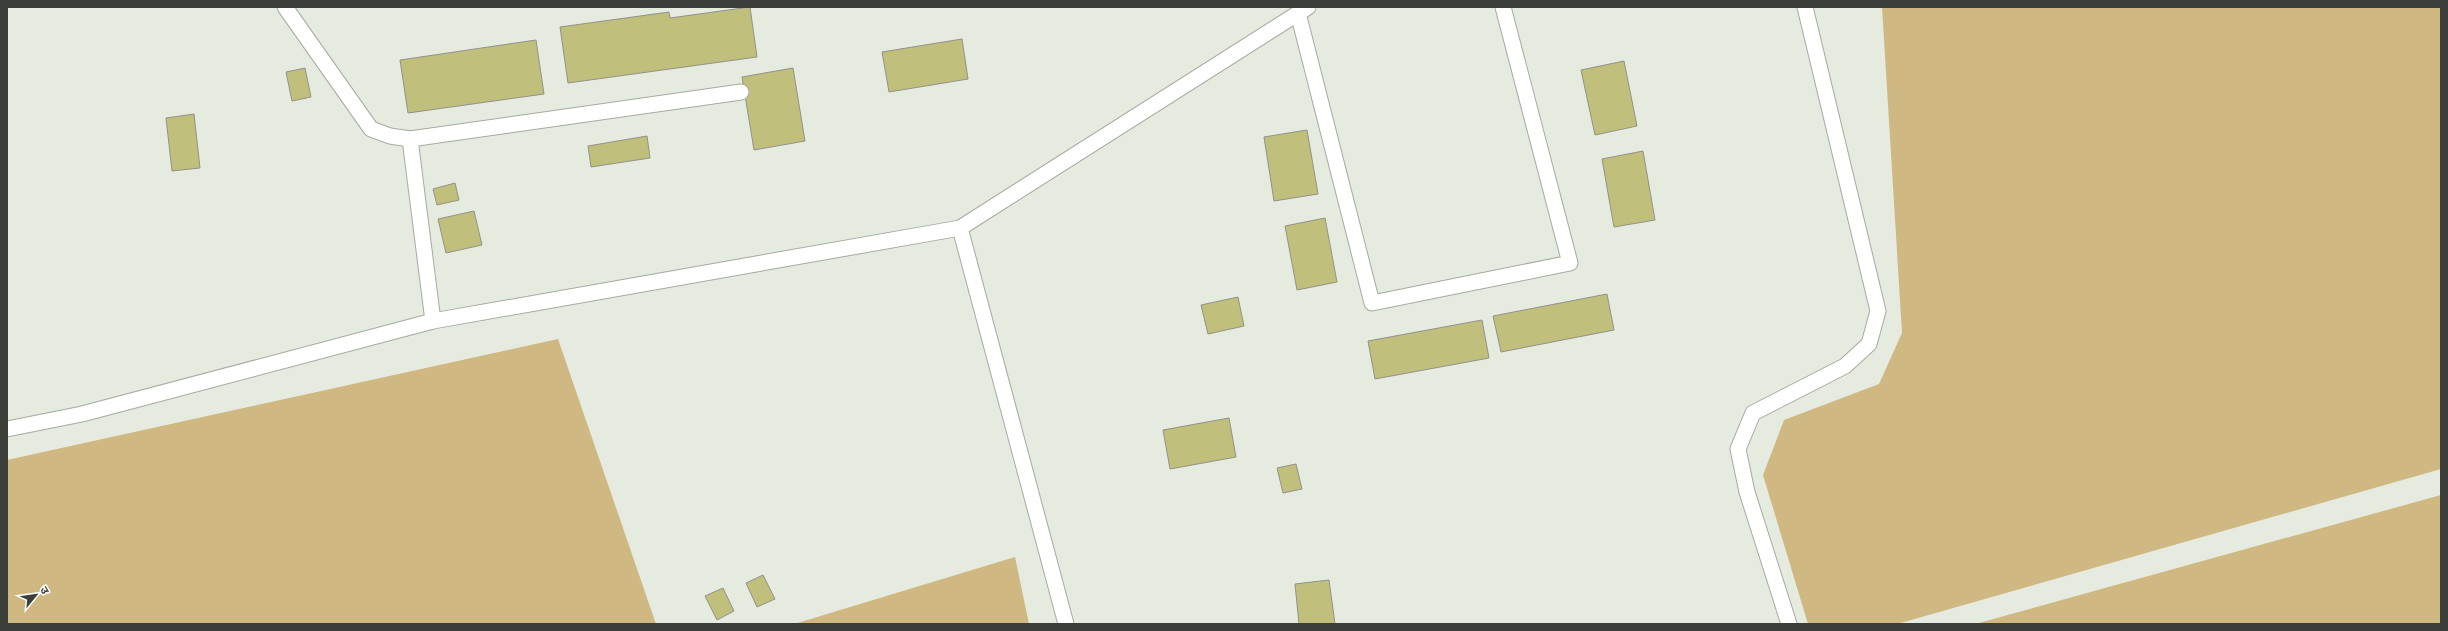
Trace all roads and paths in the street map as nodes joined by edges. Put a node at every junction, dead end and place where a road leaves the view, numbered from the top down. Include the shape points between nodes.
1 (285, 7) edge
2 (1503, 7) edge
3 (1805, 7) edge
4 (1303, 10) edge
5 (741, 92) dead end
6 (410, 139) junction
7 (960, 228) junction
8 (433, 321) junction
9 (7, 429) edge
10 (1066, 624) edge
11 (1789, 624) edge

1 - 6 lane via 371,130
2 - 4 lane via 1570,263 1372,303
3 - 11 lane via 1878,311 1869,344 1844,366 1752,414 1738,449 1747,492
4 - 7 lane
5 - 6 lane
6 - 8 lane
7 - 8 lane
7 - 10 lane
8 - 9 lane via 82,414

